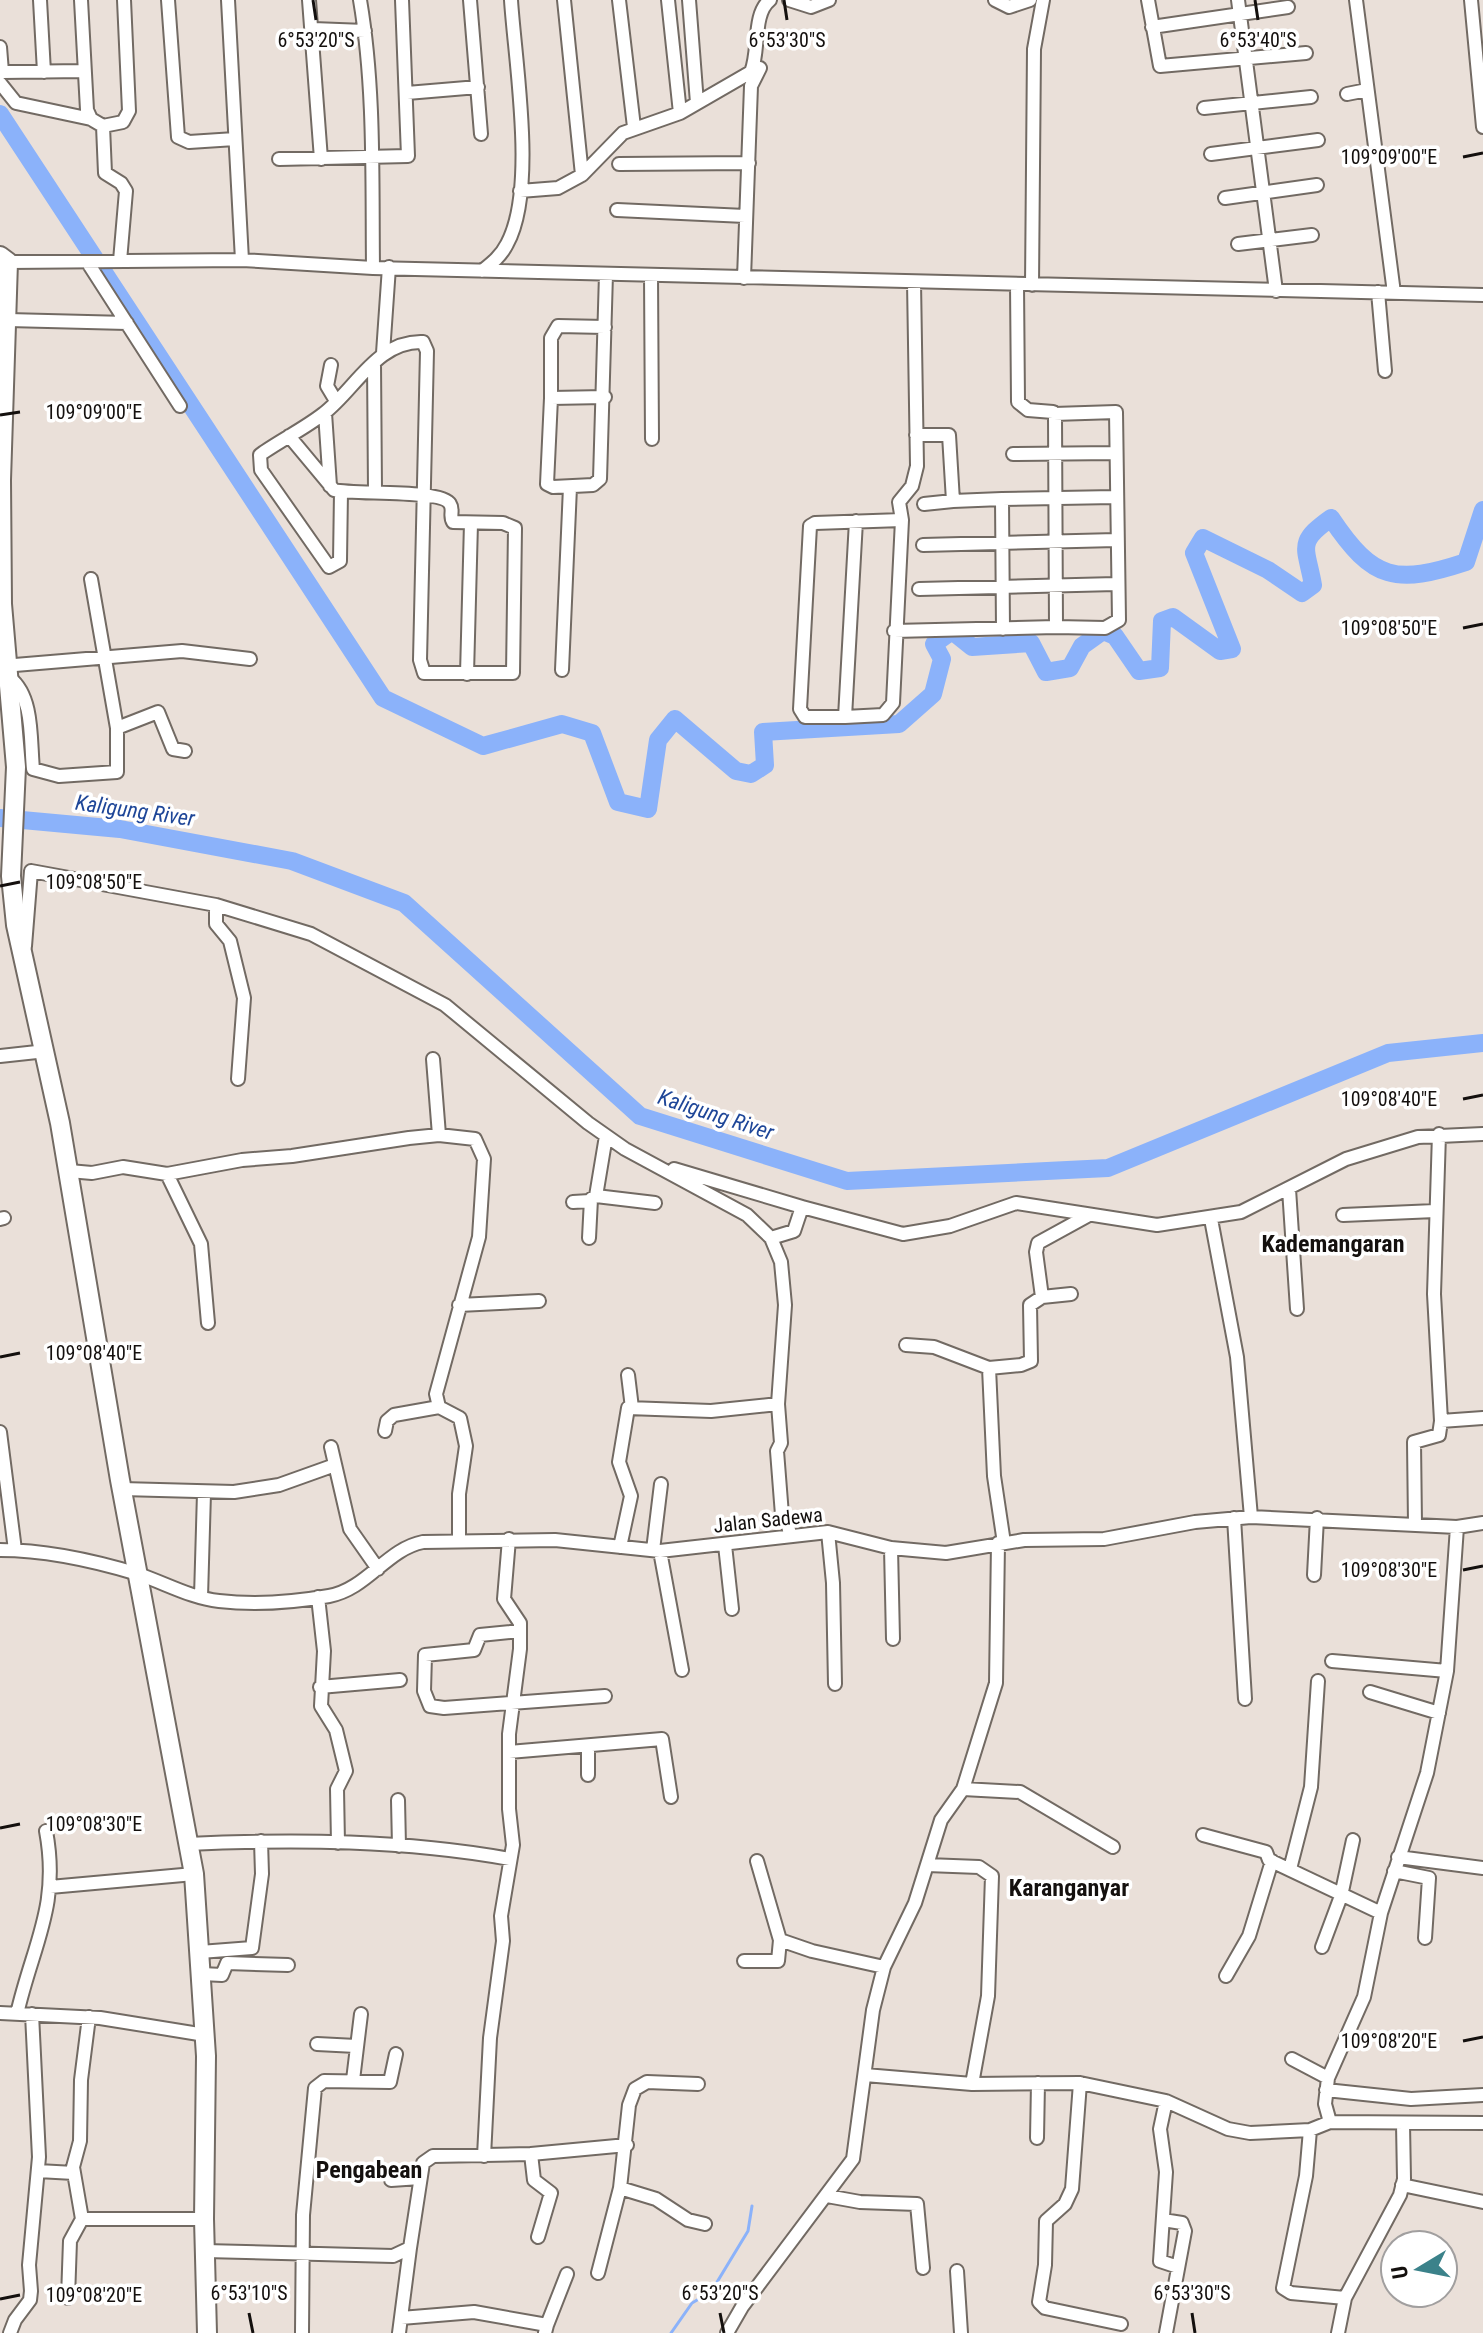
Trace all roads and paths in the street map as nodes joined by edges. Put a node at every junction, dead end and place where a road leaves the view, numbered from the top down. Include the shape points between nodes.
1 (40, 0) edge
2 (81, 0) edge
3 (124, 0) edge
4 (168, 0) edge
5 (228, 0) edge
6 (309, 0) edge
7 (360, 0) edge
8 (402, 0) edge
9 (470, 0) edge
10 (511, 0) edge
11 (564, 0) edge
12 (619, 0) edge
13 (668, 0) edge
14 (689, 0) edge
15 (770, 0) edge
16 (789, 0) edge
17 (829, 0) edge
18 (995, 0) edge
19 (1030, 0) edge
20 (1043, 0) edge
21 (1148, 0) edge
22 (1238, 0) edge
23 (1356, 0) edge
24 (1471, 0) edge
25 (1288, 7) dead end
26 (1240, 16) junction
27 (1152, 27) junction
28 (313, 29) junction
29 (365, 31) junction
30 (0, 47) edge
31 (1306, 53) dead end
32 (1245, 59) junction
33 (760, 68) dead end
34 (84, 71) junction
35 (44, 72) junction
36 (1, 75) edge
37 (478, 87) junction
38 (1367, 90) junction
39 (407, 93) junction
40 (1347, 94) dead end
41 (1311, 97) dead end
42 (697, 103) junction
43 (1251, 103) junction
44 (1204, 108) dead end
45 (680, 113) junction
46 (91, 119) junction
47 (1482, 120) edge
48 (103, 126) junction
49 (634, 127) junction
50 (1483, 127) edge
51 (481, 134) dead end
52 (235, 139) junction
53 (1318, 140) dead end
54 (1257, 148) junction
55 (1211, 154) dead end
56 (370, 158) junction
57 (279, 159) dead end
58 (321, 159) junction
59 (749, 163) junction
60 (619, 164) dead end
61 (582, 175) junction
62 (1317, 185) dead end
63 (520, 191) junction
64 (1263, 192) junction
65 (1225, 198) dead end
66 (617, 210) dead end
67 (745, 216) junction
68 (1312, 235) dead end
69 (1269, 240) junction
70 (1238, 244) dead end
71 (4, 259) edge
72 (242, 260) junction
73 (117, 262) junction
74 (90, 263) junction
75 (389, 267) junction
76 (373, 268) junction
77 (482, 271) junction
78 (606, 274) junction
79 (651, 275) junction
80 (744, 278) junction
81 (914, 282) junction
82 (1017, 284) junction
83 (1032, 285) junction
84 (1276, 291) junction
85 (1378, 292) junction
86 (1394, 293) junction
87 (1483, 295) edge
88 (8, 320) junction
89 (127, 323) junction
90 (605, 327) junction
91 (379, 358) junction
92 (331, 365) dead end
93 (1385, 371) dead end
94 (605, 397) junction
95 (551, 398) junction
96 (336, 401) junction
97 (180, 406) dead end
98 (325, 413) junction
99 (1054, 414) junction
100 (0, 430) edge
101 (916, 435) junction
102 (289, 436) junction
103 (652, 439) dead end
104 (1056, 453) junction
105 (1116, 453) junction
106 (1013, 454) dead end
107 (570, 487) junction
108 (336, 490) junction
109 (375, 491) junction
110 (1056, 496) junction
111 (424, 497) junction
112 (1115, 497) junction
113 (1002, 499) junction
114 (953, 501) junction
115 (924, 504) dead end
116 (902, 520) junction
117 (856, 521) junction
118 (471, 523) junction
119 (1055, 540) junction
120 (1116, 540) junction
121 (1003, 541) junction
122 (923, 545) dead end
123 (91, 579) dead end
124 (1116, 584) junction
125 (1056, 585) junction
126 (1002, 587) junction
127 (919, 589) dead end
128 (1056, 627) junction
129 (1003, 629) junction
130 (894, 631) junction
131 (107, 657) junction
132 (250, 659) dead end
133 (6, 670) edge
134 (562, 670) dead end
135 (467, 674) junction
136 (845, 717) junction
137 (117, 728) junction
138 (185, 751) dead end
139 (216, 905) junction
140 (24, 958) junction
141 (46, 1051) junction
142 (0, 1056) edge
143 (433, 1059) dead end
144 (238, 1079) dead end
145 (1439, 1134) junction
146 (1483, 1134) edge
147 (439, 1135) junction
148 (606, 1136) junction
149 (659, 1167) junction
150 (69, 1171) junction
151 (167, 1174) junction
152 (1289, 1189) junction
153 (593, 1198) junction
154 (573, 1202) dead end
155 (655, 1203) dead end
156 (802, 1207) junction
157 (1435, 1211) junction
158 (1089, 1214) junction
159 (1343, 1215) dead end
160 (1211, 1219) junction
161 (589, 1238) dead end
162 (771, 1238) junction
163 (1071, 1294) dead end
164 (1042, 1297) junction
165 (539, 1301) dead end
166 (459, 1305) junction
167 (1297, 1309) dead end
168 (208, 1323) dead end
169 (906, 1345) dead end
170 (989, 1368) junction
171 (628, 1375) dead end
172 (778, 1404) junction
173 (439, 1407) junction
174 (632, 1408) junction
175 (1483, 1418) edge
176 (1441, 1421) junction
177 (385, 1431) dead end
178 (0, 1432) edge
179 (331, 1447) dead end
180 (335, 1465) junction
181 (661, 1484) dead end
182 (122, 1489) junction
183 (204, 1493) junction
184 (1250, 1510) junction
185 (1234, 1518) junction
186 (1317, 1518) junction
187 (1483, 1523) edge
188 (1415, 1524) junction
189 (1457, 1527) junction
190 (789, 1531) junction
191 (828, 1532) junction
192 (460, 1533) junction
193 (1002, 1538) junction
194 (509, 1539) junction
195 (622, 1541) junction
196 (725, 1545) junction
197 (655, 1547) junction
198 (891, 1548) junction
199 (0, 1550) edge
200 (15, 1550) junction
201 (373, 1562) junction
202 (1314, 1575) dead end
203 (142, 1576) junction
204 (201, 1597) junction
205 (318, 1597) junction
206 (732, 1609) dead end
207 (520, 1631) junction
208 (893, 1639) dead end
209 (1332, 1661) dead end
210 (682, 1670) dead end
211 (1447, 1671) junction
212 (400, 1680) dead end
213 (1318, 1681) dead end
214 (835, 1684) dead end
215 (320, 1687) junction
216 (1370, 1692) dead end
217 (605, 1696) dead end
218 (1245, 1699) dead end
219 (512, 1703) junction
220 (1439, 1713) junction
221 (588, 1746) junction
222 (509, 1752) junction
223 (588, 1775) dead end
224 (963, 1789) junction
225 (671, 1797) dead end
226 (398, 1800) dead end
227 (46, 1831) dead end
228 (1203, 1835) dead end
229 (1353, 1840) dead end
230 (261, 1841) junction
231 (338, 1843) junction
232 (188, 1844) junction
233 (399, 1846) junction
234 (1113, 1847) dead end
235 (1398, 1857) junction
236 (510, 1859) junction
237 (757, 1861) dead end
238 (1272, 1861) junction
239 (927, 1865) junction
240 (1483, 1868) edge
241 (1290, 1869) junction
242 (1394, 1871) junction
243 (194, 1874) junction
244 (50, 1887) junction
245 (1341, 1896) junction
246 (1381, 1913) junction
247 (1425, 1938) dead end
248 (780, 1940) junction
249 (1322, 1947) dead end
250 (200, 1952) junction
251 (744, 1961) dead end
252 (288, 1965) dead end
253 (884, 1967) junction
254 (202, 1974) junction
255 (1226, 1976) dead end
256 (0, 2013) edge
257 (17, 2014) junction
258 (32, 2014) junction
259 (361, 2014) dead end
260 (89, 2017) junction
261 (205, 2035) junction
262 (317, 2044) dead end
263 (356, 2046) junction
264 (396, 2054) dead end
265 (1292, 2059) dead end
266 (865, 2075) junction
267 (353, 2080) junction
268 (1038, 2083) junction
269 (1080, 2083) junction
270 (698, 2084) dead end
271 (972, 2084) junction
272 (1483, 2095) edge
273 (1166, 2101) junction
274 (1327, 2102) junction
275 (1483, 2123) edge
276 (1403, 2124) junction
277 (1310, 2130) junction
278 (1037, 2138) dead end
279 (627, 2145) junction
280 (531, 2154) junction
281 (484, 2156) junction
282 (38, 2171) junction
283 (74, 2173) junction
284 (420, 2178) junction
285 (391, 2180) dead end
286 (1402, 2185) junction
287 (620, 2188) junction
288 (827, 2196) junction
289 (1483, 2202) edge
290 (82, 2219) junction
291 (204, 2219) junction
292 (1163, 2220) junction
293 (705, 2224) dead end
294 (538, 2237) dead end
295 (410, 2248) junction
296 (205, 2251) junction
297 (305, 2253) junction
298 (1178, 2267) junction
299 (923, 2268) dead end
300 (957, 2271) dead end
301 (598, 2273) dead end
302 (567, 2274) dead end
303 (68, 2298) dead end
304 (1345, 2298) junction
305 (401, 2318) junction
306 (1121, 2324) dead end
307 (546, 2329) edge
308 (10, 2333) edge
309 (207, 2333) edge
310 (302, 2333) edge
311 (399, 2333) edge
312 (727, 2333) edge
313 (961, 2333) edge
314 (1166, 2333) edge
315 (1338, 2333) edge

1 - 35 street
2 - 34 street
3 - 48 street via 129,111 123,122
4 - 52 street via 178,137 189,142
5 - 52 street
6 - 28 street
7 - 29 street
8 - 39 street
9 - 37 street
10 - 63 street via 522,142
11 - 61 street
12 - 49 street
13 - 45 street
14 - 42 street
15 - 42 street via 760,13 759,49 751,72
16 - 17 street via 811,7
18 - 19 street via 1009,7
20 - 83 street via 1034,49
21 - 27 street
22 - 26 street
23 - 38 street
24 - 47 street
25 - 26 street
26 - 27 street
26 - 32 street
27 - 32 street via 1160,66
28 - 29 street
28 - 58 street
29 - 56 street
30 - 36 street
31 - 32 street
32 - 43 street
33 - 59 street via 751,86
34 - 35 street
34 - 46 street
35 - 36 street
36 - 46 street via 16,103
37 - 39 street
37 - 51 street
38 - 40 street
38 - 86 street
39 - 56 street via 409,155
41 - 43 street
42 - 45 street
43 - 44 street
43 - 54 street
45 - 49 street
46 - 48 street
47 - 50 street
48 - 73 street via 105,173 126,191
49 - 61 street via 614,139
52 - 72 street
53 - 54 street
54 - 55 street
54 - 64 street
56 - 58 street
56 - 76 street
57 - 58 street
59 - 60 street
59 - 67 street
61 - 63 street via 558,188
62 - 64 street
63 - 77 street via 511,236 499,257
64 - 65 street
64 - 69 street
66 - 67 street
67 - 80 street
68 - 69 street
69 - 70 street
69 - 84 street
71 - 74 street
71 - 88 main road
72 - 73 street
72 - 76 street
73 - 74 street
74 - 89 street
75 - 76 street
75 - 77 street
75 - 91 street
77 - 78 street
78 - 79 street
78 - 90 street
79 - 80 street
79 - 103 street
80 - 81 street
81 - 82 street
81 - 101 street
82 - 83 street
82 - 99 street via 1018,402 1028,410
83 - 84 street
84 - 85 street
85 - 86 street
85 - 93 street
86 - 87 street
88 - 89 street
88 - 100 main road
89 - 97 street
90 - 94 street
90 - 95 street via 554,329
91 - 96 street
91 - 109 street
91 - 111 street via 419,341 426,345
92 - 96 street via 327,386
94 - 95 street
94 - 107 street via 600,479 591,486
95 - 107 street via 546,480 553,487
96 - 98 street
98 - 102 street
98 - 108 street
99 - 104 street
99 - 105 street via 1114,411
100 - 133 main road
101 - 114 street via 949,435
101 - 116 street via 916,473 901,496
102 - 108 street
102 - 108 street via 260,455 259,465 329,567 340,561
104 - 105 street
104 - 106 street
104 - 110 street
105 - 112 street
107 - 134 street
108 - 109 street
109 - 111 street
110 - 112 street
110 - 113 street
110 - 119 street
111 - 118 street via 449,502 451,521
111 - 135 street via 420,666 424,673
112 - 120 street
113 - 114 street
113 - 121 street
114 - 115 street
116 - 117 street
116 - 130 street
117 - 136 street
117 - 136 street via 815,523 808,531 800,713
118 - 135 street
118 - 135 street via 515,528 515,669 510,675
119 - 120 street
119 - 121 street
119 - 125 street
120 - 124 street
121 - 122 street
121 - 126 street
123 - 131 street
124 - 125 street
124 - 128 street via 1119,620 1114,626
125 - 126 street
125 - 128 street
126 - 127 street
126 - 129 street
128 - 129 street
129 - 130 street
130 - 136 street via 891,710
131 - 132 street via 182,651
131 - 133 street
131 - 137 street
133 - 137 street via 24,695 33,769 117,772
133 - 140 main road via 16,776 11,863
137 - 138 street via 158,712 173,749
139 - 140 street via 31,871
139 - 144 street via 216,924 230,941 244,998
139 - 148 street via 311,934 434,999
140 - 141 main road
141 - 142 street
141 - 150 main road
143 - 147 street
145 - 146 street
145 - 152 street via 1346,1159
145 - 157 street
147 - 151 street
147 - 166 street via 475,1139 484,1159 479,1237
148 - 149 street
148 - 153 street
149 - 156 street
149 - 162 street via 747,1215
150 - 151 street via 123,1167
150 - 182 main road
151 - 168 street via 201,1244
152 - 160 street via 1241,1212
152 - 167 street
153 - 154 street
153 - 155 street
153 - 161 street
156 - 158 street via 903,1234 950,1226 1016,1203
156 - 162 street via 794,1231
157 - 159 street
157 - 176 street
158 - 160 street via 1157,1225
158 - 164 street via 1038,1243
160 - 184 street via 1237,1357
162 - 172 street via 781,1262 785,1305
163 - 164 street
164 - 170 street via 1029,1309 1031,1361
165 - 166 street
166 - 173 street via 442,1361
169 - 170 street via 934,1347
170 - 193 street
171 - 174 street
172 - 174 street via 711,1411
172 - 190 street via 777,1473
173 - 177 street via 394,1415
173 - 192 street via 460,1418 466,1432
174 - 195 street via 624,1420 619,1462 631,1496
175 - 176 street
176 - 188 street via 1439,1435 1414,1442
178 - 200 street
179 - 180 street
180 - 183 street via 279,1485
180 - 201 street via 350,1529
181 - 197 street
182 - 183 street
182 - 203 main road
183 - 204 street
184 - 185 street, Jalan Sadewa
184 - 186 street, Jalan Sadewa
185 - 193 street, Jalan Sadewa via 1104,1539
185 - 218 street
186 - 188 street, Jalan Sadewa
186 - 202 street
187 - 189 street, Jalan Sadewa
188 - 189 street, Jalan Sadewa
189 - 211 street
190 - 191 street, Jalan Sadewa
190 - 196 street, Jalan Sadewa
191 - 198 street, Jalan Sadewa
191 - 214 street
192 - 194 street, Jalan Sadewa
192 - 201 street, Jalan Sadewa via 413,1544
193 - 198 street, Jalan Sadewa via 958,1552
193 - 224 street via 996,1683
194 - 195 street, Jalan Sadewa
194 - 207 street via 504,1599 518,1618
195 - 197 street, Jalan Sadewa
196 - 197 street, Jalan Sadewa
196 - 206 street
197 - 210 street
198 - 208 street
199 - 200 street, Jalan Sadewa
200 - 203 street, Jalan Sadewa
201 - 205 street, Jalan Sadewa via 344,1591
203 - 204 street, Jalan Sadewa
203 - 232 main road
204 - 205 street, Jalan Sadewa via 241,1602
205 - 215 street via 324,1651
207 - 219 street
207 - 219 street via 482,1635 475,1649 425,1655 423,1661 430,1706
209 - 211 street
211 - 220 street
212 - 215 street
213 - 241 street via 1311,1787
215 - 231 street via 321,1706 336,1730 346,1771 337,1789
216 - 220 street
217 - 219 street
219 - 222 street
220 - 235 street via 1427,1773
221 - 222 street
221 - 223 street
221 - 225 street via 662,1739
222 - 236 street
224 - 234 street via 1020,1792
224 - 239 street via 945,1814
226 - 233 street
227 - 244 street
228 - 238 street via 1266,1852
229 - 245 street
230 - 231 street
230 - 232 street
230 - 250 street via 252,1948
231 - 233 street
232 - 243 main road
233 - 236 street
235 - 240 street
235 - 242 street
236 - 281 street via 490,2038
237 - 248 street
238 - 241 street
238 - 255 street via 1251,1931
239 - 253 street
239 - 271 street via 979,1867 992,1876 988,1996
241 - 245 street
242 - 246 street
242 - 247 street via 1429,1878
243 - 244 street
243 - 250 main road
244 - 257 street via 44,1930
245 - 246 street
245 - 249 street
246 - 274 street via 1364,1997
248 - 251 street via 778,1961
248 - 253 street
250 - 254 main road
252 - 254 street via 227,1963 222,1975
253 - 266 street
254 - 261 main road
256 - 257 street
257 - 258 street
258 - 260 street
258 - 282 street
259 - 263 street
260 - 261 street
260 - 283 street
261 - 291 main road
262 - 263 street
263 - 267 street
264 - 267 street via 390,2082
265 - 274 street
266 - 271 street
266 - 288 street via 853,2159
267 - 297 street via 324,2081 315,2088 303,2215
268 - 269 street
268 - 271 street
268 - 278 street
269 - 273 street
269 - 306 street via 1072,2189 1065,2204 1046,2221 1039,2302 1045,2308
270 - 279 street via 639,2084 629,2105
272 - 274 street
273 - 277 street via 1228,2129
273 - 292 street via 1160,2129 1166,2172
274 - 276 street
274 - 277 street
275 - 276 street
276 - 286 street
277 - 304 street via 1283,2288
279 - 280 street
279 - 287 street
280 - 281 street
280 - 294 street via 534,2180 551,2193
281 - 284 street via 429,2157
282 - 283 street
282 - 308 street via 30,2300
283 - 290 street
284 - 285 street
284 - 295 street
286 - 289 street
286 - 304 street
287 - 293 street
287 - 301 street
288 - 299 street via 917,2204
288 - 312 street
290 - 291 street
290 - 303 street via 70,2241
291 - 296 main road
292 - 298 street via 1160,2261
292 - 298 street via 1184,2226
295 - 297 street via 385,2257
295 - 305 street
296 - 297 street
296 - 309 main road
297 - 310 street
298 - 314 street
300 - 313 street
302 - 307 street
304 - 315 street
305 - 307 street via 474,2312
305 - 311 street

